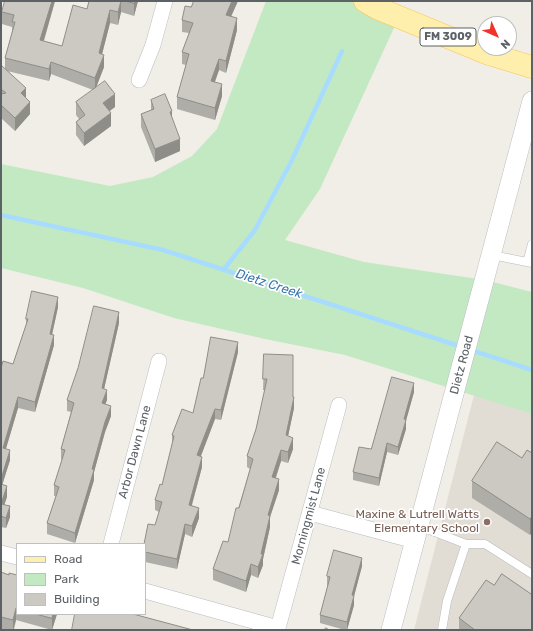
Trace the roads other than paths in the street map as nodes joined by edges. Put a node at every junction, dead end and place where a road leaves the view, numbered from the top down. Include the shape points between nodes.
1 (165, 1) edge
2 (365, 1) edge
3 (532, 67) edge
4 (139, 80) dead end
5 (532, 101) edge
6 (532, 244) edge
7 (492, 254) junction
8 (530, 263) edge
9 (159, 361) dead end
10 (340, 405) dead end
11 (310, 513) junction
12 (417, 534) junction
13 (111, 543) edge
14 (466, 544) junction
15 (1, 553) edge
16 (16, 557) edge
17 (532, 574) edge
18 (146, 591) edge
19 (391, 630) edge
20 (442, 630) edge

1 - 4 street via 153,45
2 - 3 main road, FM 3009 via 489,54
5 - 7 street, Dietz Road
6 - 8 lane
7 - 8 lane
7 - 12 street, Dietz Road
9 - 13 street, Arbor Dawn Lane
10 - 11 street, Morningmist Lane
11 - 12 street
11 - 18 street, Morningmist Lane via 278,628
12 - 14 lane
12 - 19 street, Dietz Road
14 - 17 lane via 485,544
14 - 20 lane via 447,601
15 - 16 street

